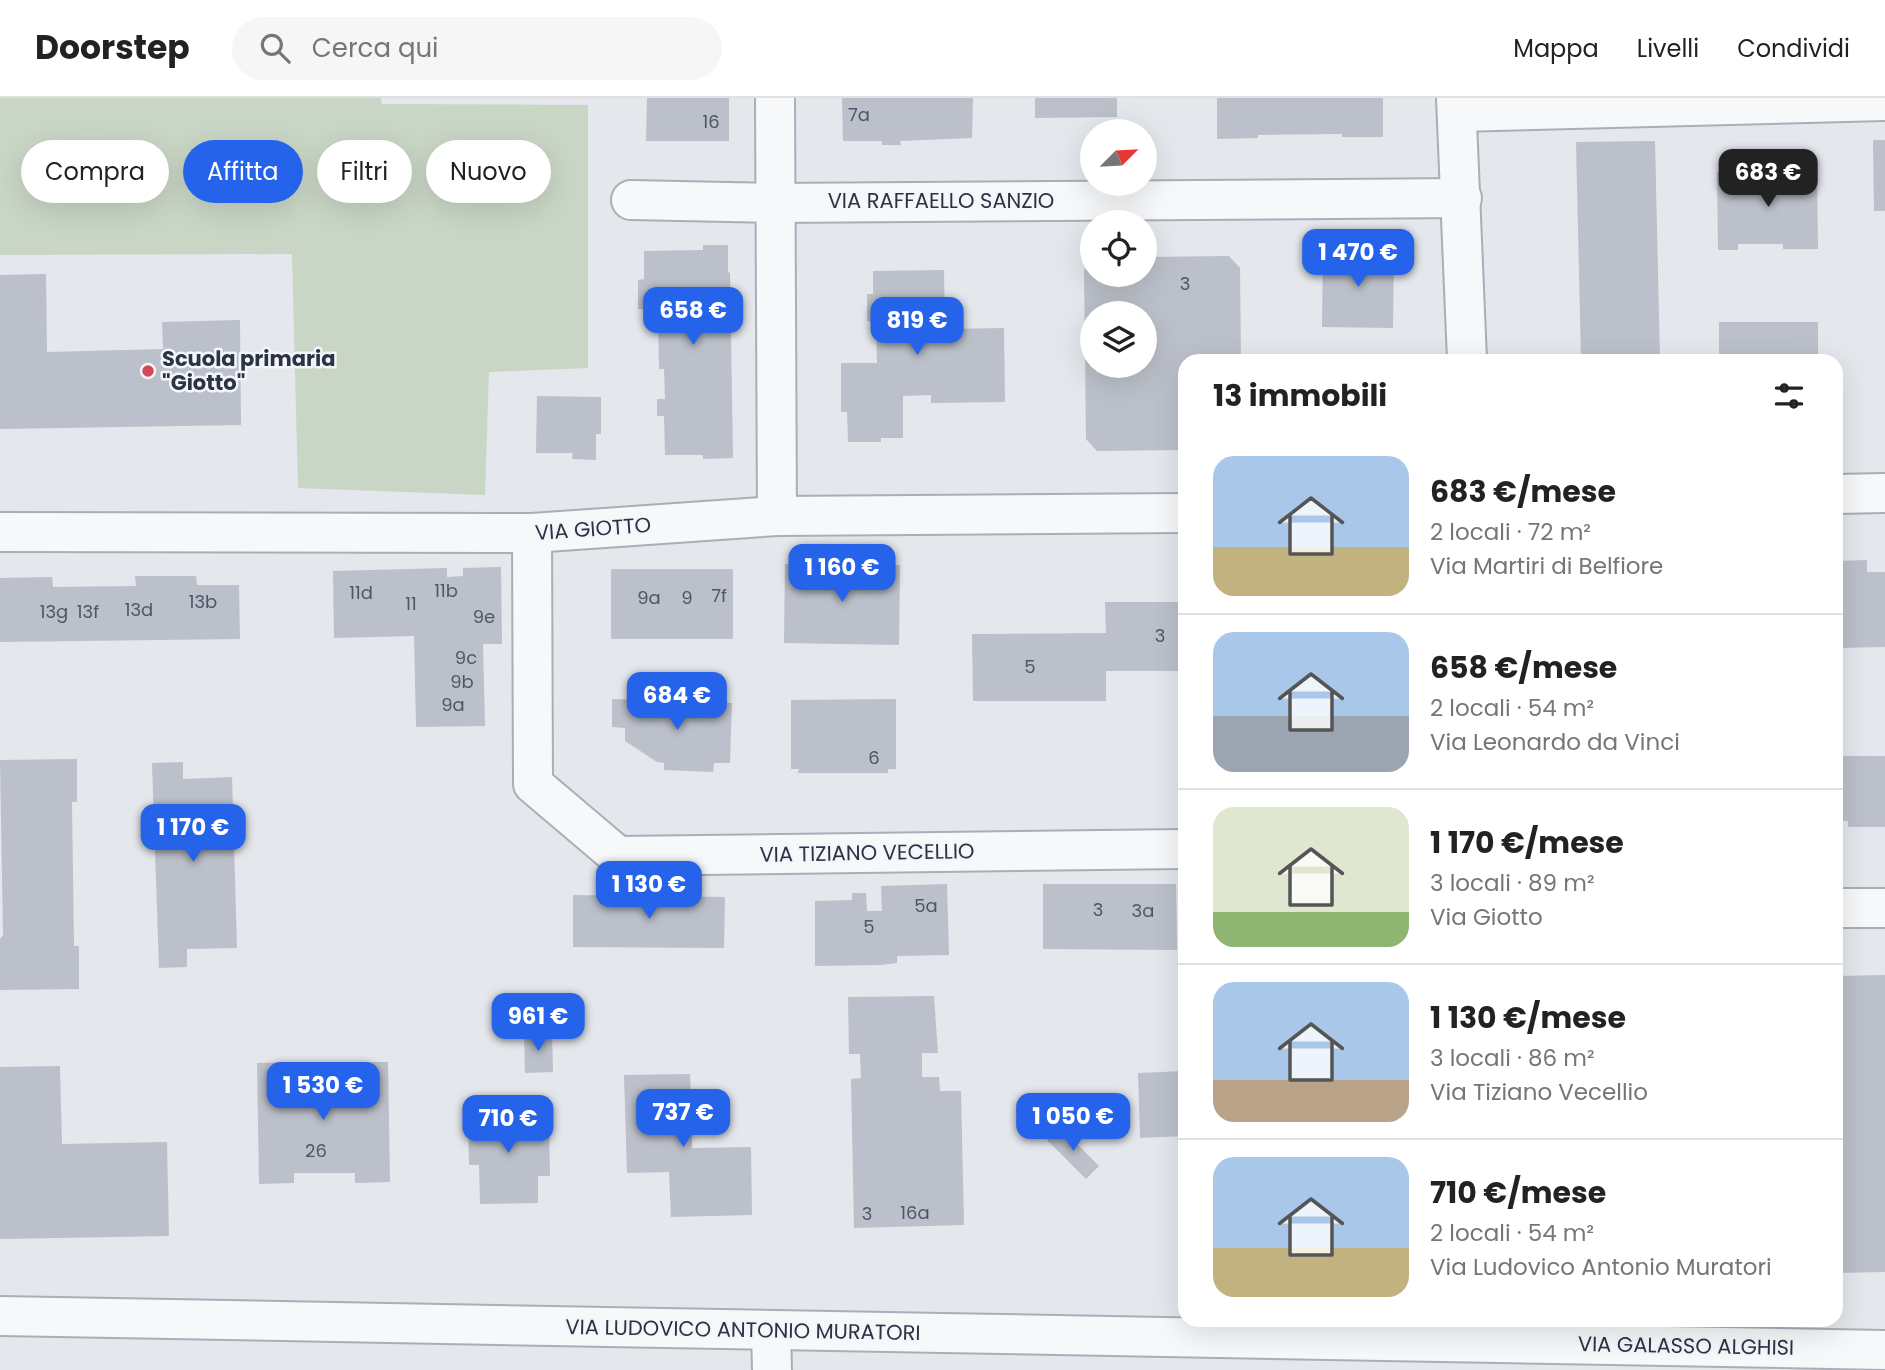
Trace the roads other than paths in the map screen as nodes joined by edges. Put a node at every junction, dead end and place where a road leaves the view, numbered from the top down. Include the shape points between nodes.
1 (775, 98) edge
2 (1885, 101) edge
3 (1457, 105) edge
4 (1462, 198) junction
5 (631, 200) dead end
6 (774, 202) junction
7 (1467, 354) edge
8 (1885, 493) edge
9 (1843, 494) edge
10 (1178, 513) edge
11 (776, 516) junction
12 (0, 532) edge
13 (532, 533) junction
14 (1178, 849) edge
15 (1843, 908) edge
16 (1885, 908) edge
17 (0, 1316) edge
18 (771, 1331) junction
19 (1486, 1344) edge
20 (1885, 1350) edge
21 (772, 1370) edge

1 - 6 street
2 - 3 street
3 - 4 street
4 - 6 street, VIA RAFFAELLO SANZIO
4 - 7 street
5 - 6 street, VIA RAFFAELLO SANZIO
6 - 11 street
8 - 9 street
10 - 11 street, VIA GIOTTO
11 - 13 street, VIA GIOTTO
12 - 13 street, VIA GIOTTO
13 - 14 street, VIA TIZIANO VECELLIO via 533,784 618,856
15 - 16 street
17 - 18 street, VIA LUDOVICO ANTONIO MURATORI
18 - 19 street, VIA LUDOVICO ANTONIO MURATORI
18 - 21 street
19 - 20 street, VIA GALASSO ALGHISI

